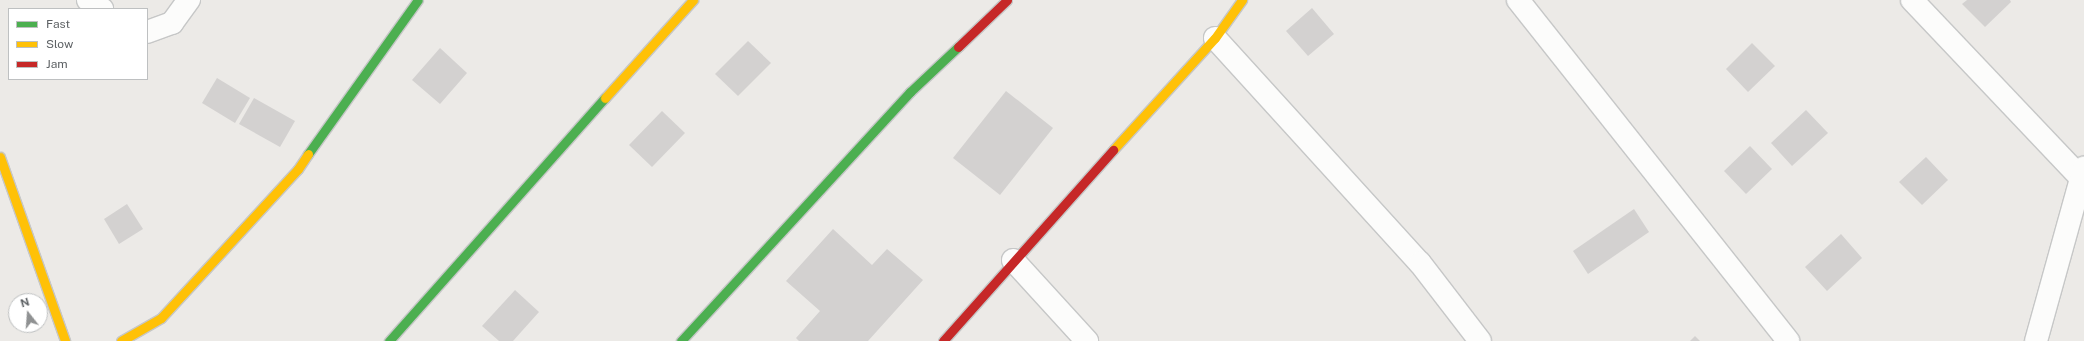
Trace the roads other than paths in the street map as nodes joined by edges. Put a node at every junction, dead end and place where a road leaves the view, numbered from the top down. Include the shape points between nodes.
1 (88, 0) edge
2 (189, 0) edge
3 (418, 0) edge
4 (693, 0) edge
5 (1007, 0) edge
6 (1242, 0) edge
7 (1518, 0) edge
8 (1912, 0) edge
9 (100, 8) edge
10 (148, 32) edge
11 (1215, 38) junction
12 (0, 157) edge
13 (2083, 173) edge
14 (1013, 260) junction
15 (65, 341) edge
16 (121, 341) edge
17 (389, 341) edge
18 (681, 341) edge
19 (943, 341) edge
20 (1087, 341) edge
21 (1480, 341) edge
22 (1788, 341) edge
23 (2036, 341) edge

1 - 9 street
2 - 10 street via 172,23
3 - 16 street via 298,168 162,318
4 - 17 street
5 - 18 street via 910,92
6 - 11 street
7 - 22 street
8 - 13 street
11 - 14 street
11 - 21 street via 1420,263
12 - 15 street
13 - 23 street
14 - 19 street
14 - 20 street

